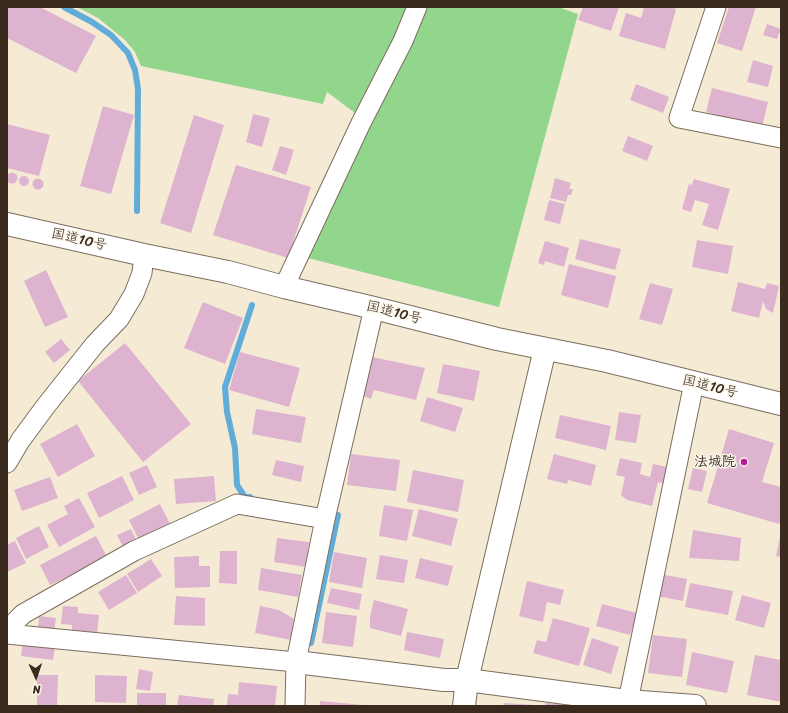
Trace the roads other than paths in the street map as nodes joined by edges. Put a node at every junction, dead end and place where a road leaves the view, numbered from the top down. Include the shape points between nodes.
1 (417, 7) edge
2 (716, 7) edge
3 (781, 138) edge
4 (7, 224) edge
5 (144, 255) junction
6 (284, 287) junction
7 (374, 308) junction
8 (545, 349) junction
9 (694, 383) junction
10 (781, 404) edge
11 (7, 463) edge
12 (325, 519) junction
13 (7, 630) edge
14 (7, 634) edge
15 (296, 662) junction
16 (468, 680) junction
17 (627, 703) edge
18 (295, 706) edge
19 (464, 706) edge
20 (695, 706) edge

1 - 6 street
2 - 3 street via 679,118
4 - 5 main road, 国道10号
5 - 6 main road, 国道10号 via 228,272
5 - 11 street via 142,273 134,294 119,319 90,350 20,441
6 - 7 main road, 国道10号
7 - 8 main road, 国道10号
7 - 12 street
8 - 9 main road, 国道10号 via 607,361
8 - 16 main road
9 - 10 main road, 国道10号
9 - 17 street
12 - 13 street via 237,504 134,551 23,614
12 - 15 street
14 - 15 street
15 - 16 main road via 444,680
15 - 18 street
16 - 17 main road
16 - 19 main road
17 - 20 main road

